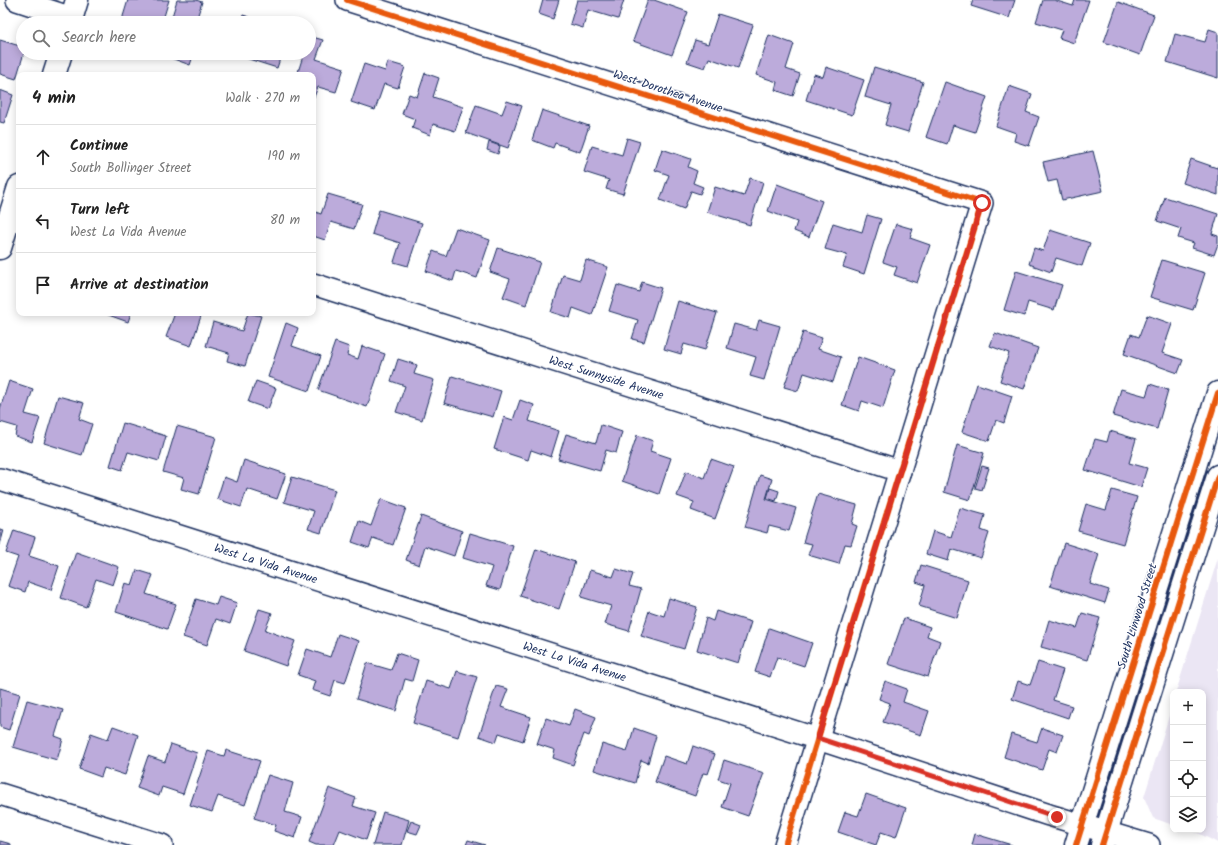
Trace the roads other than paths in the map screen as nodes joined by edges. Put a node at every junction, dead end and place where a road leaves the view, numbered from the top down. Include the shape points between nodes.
1 (17, 0) edge
2 (347, 0) edge
3 (73, 14) edge
4 (59, 60) edge
5 (55, 72) edge
6 (16, 198) edge
7 (0, 248) edge
8 (316, 285) edge
9 (1218, 393) edge
10 (1218, 425) edge
11 (900, 472) junction
12 (0, 479) edge
13 (1216, 482) edge
14 (818, 738) junction
15 (0, 794) edge
16 (1079, 835) edge
17 (1104, 838) edge
18 (162, 845) edge
19 (785, 845) edge
20 (1149, 845) edge

1 - 3 street
2 - 11 street, West Dorothea Avenue via 982,203
4 - 5 street
6 - 7 street
8 - 11 street, West Sunnyside Avenue
9 - 16 street, South Linwood Street
10 - 13 street via 1206,467
11 - 14 street
12 - 14 street, West La Vida Avenue
13 - 17 street
14 - 16 street, West La Vida Avenue
14 - 19 street
15 - 18 street
16 - 17 street, West La Vida Avenue
17 - 20 street, West La Vida Avenue

